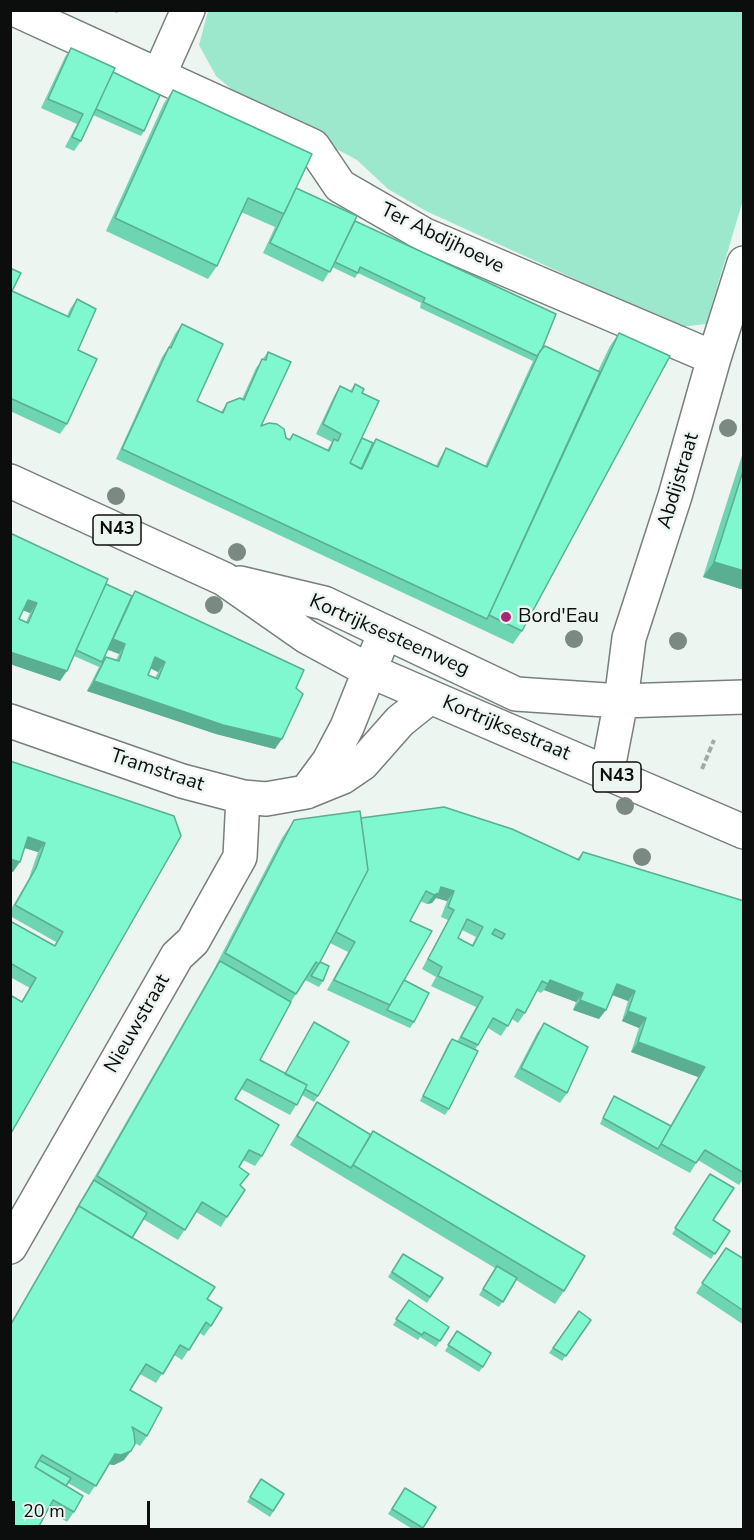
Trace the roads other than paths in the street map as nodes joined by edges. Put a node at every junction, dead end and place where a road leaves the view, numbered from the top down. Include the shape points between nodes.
1 (16, 10) edge
2 (188, 10) edge
3 (159, 75) junction
4 (744, 263) edge
5 (714, 358) junction
6 (10, 481) edge
7 (224, 579) junction
8 (385, 632) junction
9 (368, 670) junction
10 (516, 694) joint
11 (430, 697) junction
12 (729, 697) edge
13 (621, 701) junction
14 (10, 721) edge
15 (605, 771) junction
16 (306, 792) junction
17 (243, 797) junction
18 (744, 832) edge
19 (10, 1247) edge

1 - 3 street, Ter Abdijhoeve
2 - 3 street
3 - 5 street, Ter Abdijhoeve via 313,146 340,186 425,235
4 - 5 street, Abdijstraat
5 - 13 street, Abdijstraat via 629,638
6 - 7 street, Kortrijksesteenweg / N43
7 - 8 street, Kortrijksesteenweg / N43 via 324,603
7 - 9 street, Kortrijksesteenweg / N43 via 307,637
8 - 9 street
8 - 10 street, Kortrijksesteenweg / N43
9 - 11 street, Kortrijksestraat / N43
9 - 16 street via 347,727
10 - 13 street, Kortrijksestraat / N43
11 - 15 street, Kortrijksestraat / N43
11 - 16 street, Tramstraat via 400,721 362,764 343,777
12 - 13 street, Kortrijksestraat / N43
13 - 15 street, Abdijstraat
14 - 17 street, Tramstraat via 182,781
15 - 18 street, Kortrijksestraat / N43
16 - 17 street, Tramstraat via 266,799
17 - 19 street, Nieuwstraat via 240,857 193,941 177,956

